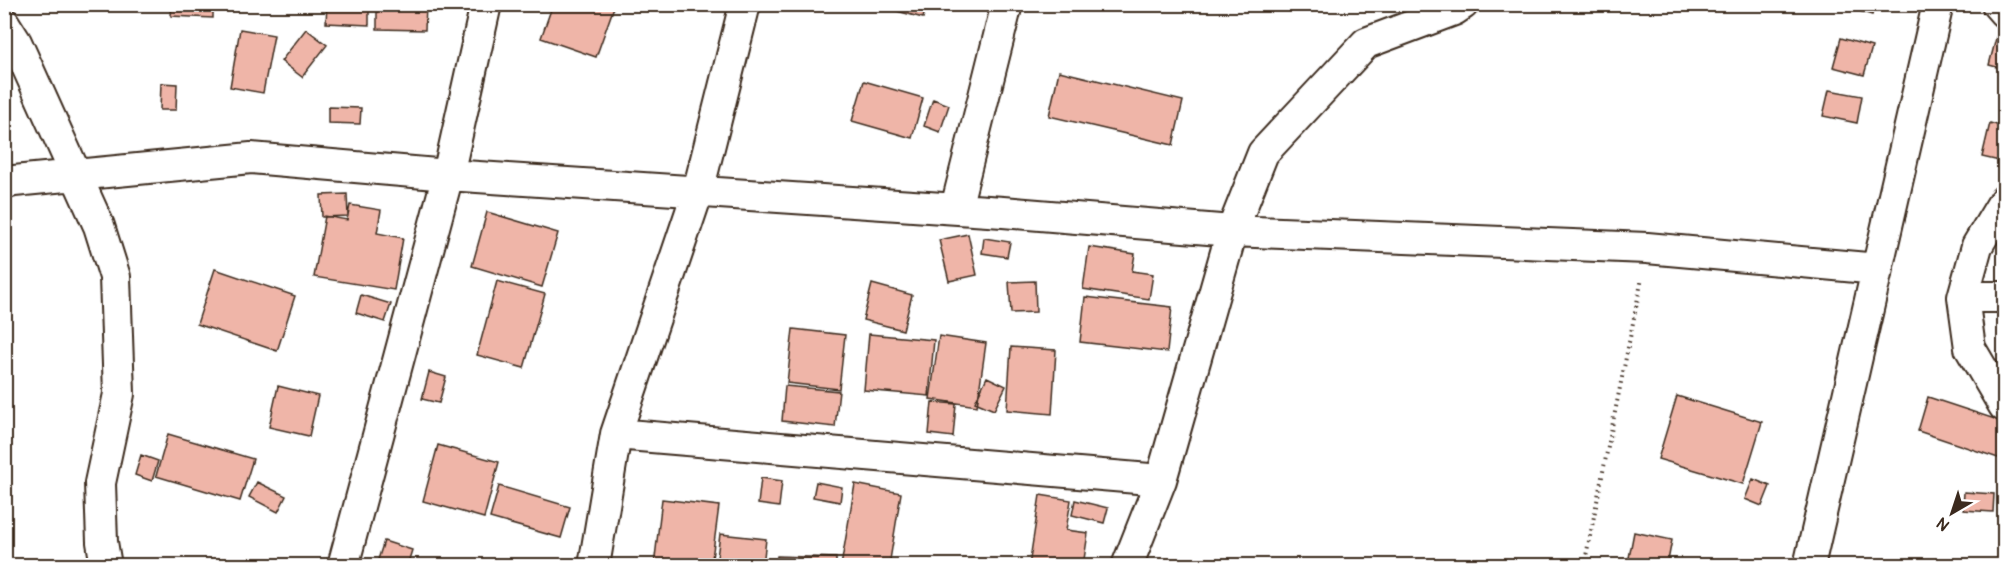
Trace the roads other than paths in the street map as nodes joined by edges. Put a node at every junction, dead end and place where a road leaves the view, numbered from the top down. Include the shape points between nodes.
1 (486, 4) edge
2 (745, 4) edge
3 (1007, 4) edge
4 (1463, 4) edge
5 (1938, 4) edge
6 (1997, 4) edge
7 (2004, 12) edge
8 (4, 23) edge
9 (77, 173) junction
10 (448, 175) junction
11 (4, 184) edge
12 (698, 191) junction
13 (2004, 201) edge
14 (956, 208) junction
15 (1232, 231) junction
16 (1878, 269) junction
17 (1963, 297) junction
18 (2004, 297) edge
19 (2004, 406) edge
20 (616, 434) junction
21 (1161, 480) junction
22 (106, 566) edge
23 (344, 566) edge
24 (594, 566) edge
25 (1127, 566) edge
26 (1809, 566) edge

1 - 10 street
2 - 12 street
3 - 14 street
4 - 15 street via 1366,43 1263,153
5 - 16 street
6 - 7 street
8 - 9 street
9 - 10 street via 251,158
9 - 11 street
9 - 22 street via 116,277 118,394 100,483
10 - 12 street
10 - 23 street
12 - 14 street
12 - 20 street
13 - 17 street via 1977,246
14 - 15 street
15 - 16 street via 1647,248
15 - 21 street
16 - 26 street
17 - 18 street
17 - 19 street via 1970,348
20 - 21 street
20 - 24 street
21 - 25 street

